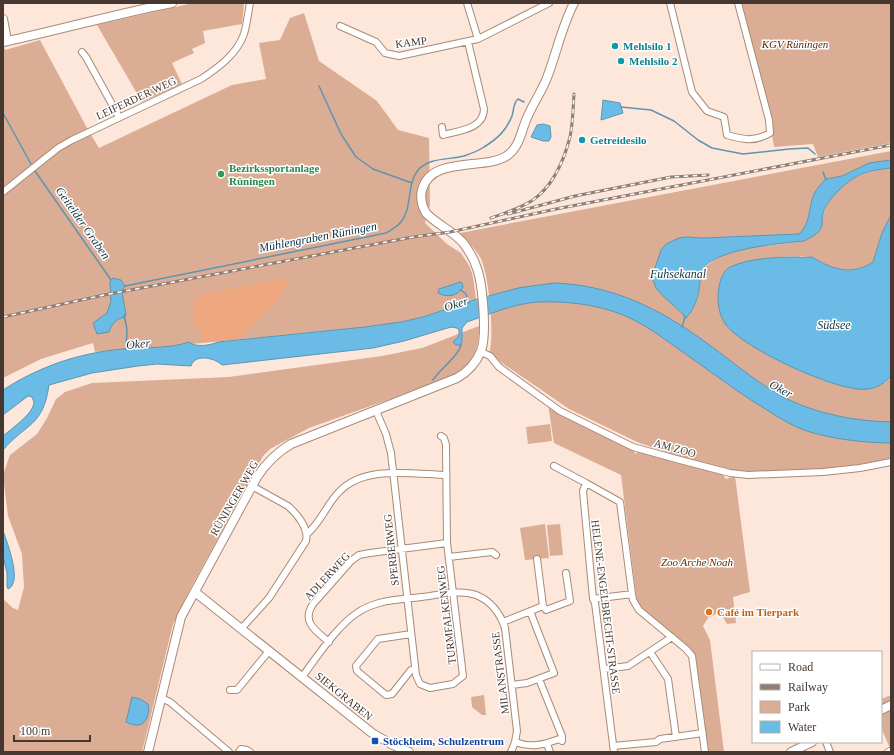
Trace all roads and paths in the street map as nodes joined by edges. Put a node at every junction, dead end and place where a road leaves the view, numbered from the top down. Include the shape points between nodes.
1 (172, 3) edge
2 (250, 3) edge
3 (467, 3) edge
4 (549, 3) edge
5 (574, 3) edge
6 (670, 3) edge
7 (738, 3) edge
8 (153, 5) edge
9 (3, 19) edge
10 (340, 26) dead end
11 (478, 40) junction
12 (5, 41) edge
13 (468, 42) junction
14 (82, 52) dead end
15 (119, 117) junction
16 (442, 127) dead end
17 (3, 192) edge
18 (481, 352) junction
19 (376, 411) junction
20 (441, 436) dead end
21 (891, 462) edge
22 (554, 466) dead end
23 (394, 474) junction
24 (446, 474) junction
25 (586, 483) junction
26 (252, 486) junction
27 (307, 534) junction
28 (447, 543) junction
29 (401, 549) junction
30 (496, 556) dead end
31 (449, 557) junction
32 (537, 559) dead end
33 (566, 573) dead end
34 (194, 592) junction
35 (453, 593) junction
36 (632, 594) junction
37 (407, 599) junction
38 (593, 599) junction
39 (543, 606) junction
40 (530, 611) junction
41 (503, 622) junction
42 (241, 629) junction
43 (411, 634) junction
44 (672, 637) junction
45 (329, 642) junction
46 (269, 651) junction
47 (650, 652) junction
48 (415, 668) junction
49 (604, 669) junction
50 (302, 677) junction
51 (539, 679) junction
52 (512, 685) junction
53 (424, 686) joint
54 (230, 690) dead end
55 (160, 698) junction
56 (891, 705) edge
57 (882, 710) edge
58 (703, 734) junction
59 (676, 737) junction
60 (515, 742) junction
61 (810, 743) edge
62 (547, 744) junction
63 (614, 749) edge
64 (148, 752) edge
65 (229, 752) edge
66 (239, 752) edge
67 (250, 752) edge
68 (408, 752) edge
69 (511, 752) edge
70 (550, 752) edge
71 (705, 752) edge
72 (791, 752) edge

1 - 8 street
2 - 15 street, LEIFERDER WEG via 244,35 229,57 215,70
3 - 11 street
4 - 11 street, KAMP
5 - 18 street via 542,90 513,151 496,161 440,170 424,184 422,191 422,206 430,217 464,244 476,265 484,325
6 - 7 street via 692,92 707,110 724,117 727,135 741,140 760,139 770,133 769,120
8 - 12 street
9 - 12 street
10 - 13 street, KAMP via 376,42 385,53 399,56
11 - 13 street, KAMP
13 - 16 street via 484,109 482,118 478,124 443,135
14 - 15 street
15 - 17 street, LEIFERDER WEG via 66,144
18 - 19 street, RÜNINGER WEG via 470,368 457,378
18 - 21 street, AM ZOO via 490,356 509,375 560,412 633,447 680,460 748,475 823,472
19 - 23 street, SPERBERWEG via 389,444
19 - 26 street, RÜNINGER WEG via 286,448 265,465
20 - 24 street, TURMFALKENWEG via 446,445
22 - 25 street
23 - 24 street
23 - 27 street via 366,476 345,486 316,526
23 - 29 street, SPERBERWEG
24 - 28 street, TURMFALKENWEG
25 - 36 street via 620,502
25 - 38 street, HELENE-ENGELBRECHT-STRASSE via 582,491
26 - 27 street via 288,506 298,517
26 - 34 street, RÜNINGER WEG
27 - 42 street via 306,541 269,598
28 - 29 street, ADLERWEG
28 - 31 street, TURMFALKENWEG
29 - 37 street, SPERBERWEG
29 - 45 street, ADLERWEG via 370,553 355,558 313,604 309,613 311,625
30 - 31 street, TURMFALKENWEG via 492,552
31 - 35 street, TURMFALKENWEG
32 - 39 street
33 - 39 street via 570,601 546,610
34 - 42 street, SIEKGRABEN
34 - 55 street, RÜNINGER WEG via 181,617
35 - 37 street, MILANSTRASSE
35 - 41 street, MILANSTRASSE via 468,593 482,598 495,608
35 - 53 street, TURMFALKENWEG via 462,676 449,686
36 - 38 street
36 - 44 street via 639,610
37 - 43 street, SPERBERWEG
37 - 45 street, MILANSTRASSE via 378,603 364,609 346,622
38 - 49 street, HELENE-ENGELBRECHT-STRASSE
39 - 40 street
40 - 41 street
40 - 51 street via 554,673
41 - 52 street, MILANSTRASSE
42 - 46 street, SIEKGRABEN
43 - 48 street, SPERBERWEG
43 - 48 street via 378,640 356,668 389,695
44 - 47 street
44 - 58 street via 692,656
45 - 50 street, MILANSTRASSE
46 - 50 street, SIEKGRABEN
46 - 54 street via 237,690
47 - 49 street via 628,666
47 - 59 street via 668,679
48 - 53 street, SPERBERWEG via 420,684
49 - 63 street, HELENE-ENGELBRECHT-STRASSE
50 - 68 street, SIEKGRABEN via 372,733
51 - 52 street
51 - 62 street via 562,736 562,741 559,739
52 - 60 street, MILANSTRASSE via 517,731
55 - 64 street, RÜNINGER WEG
55 - 65 street via 170,702
56 - 57 street
58 - 59 street, HELENE-ENGELBRECHT-STRASSE
58 - 71 street
59 - 63 street, HELENE-ENGELBRECHT-STRASSE
60 - 62 street via 528,746
60 - 69 street, MILANSTRASSE
61 - 72 street
62 - 70 street
66 - 67 street via 241,749

